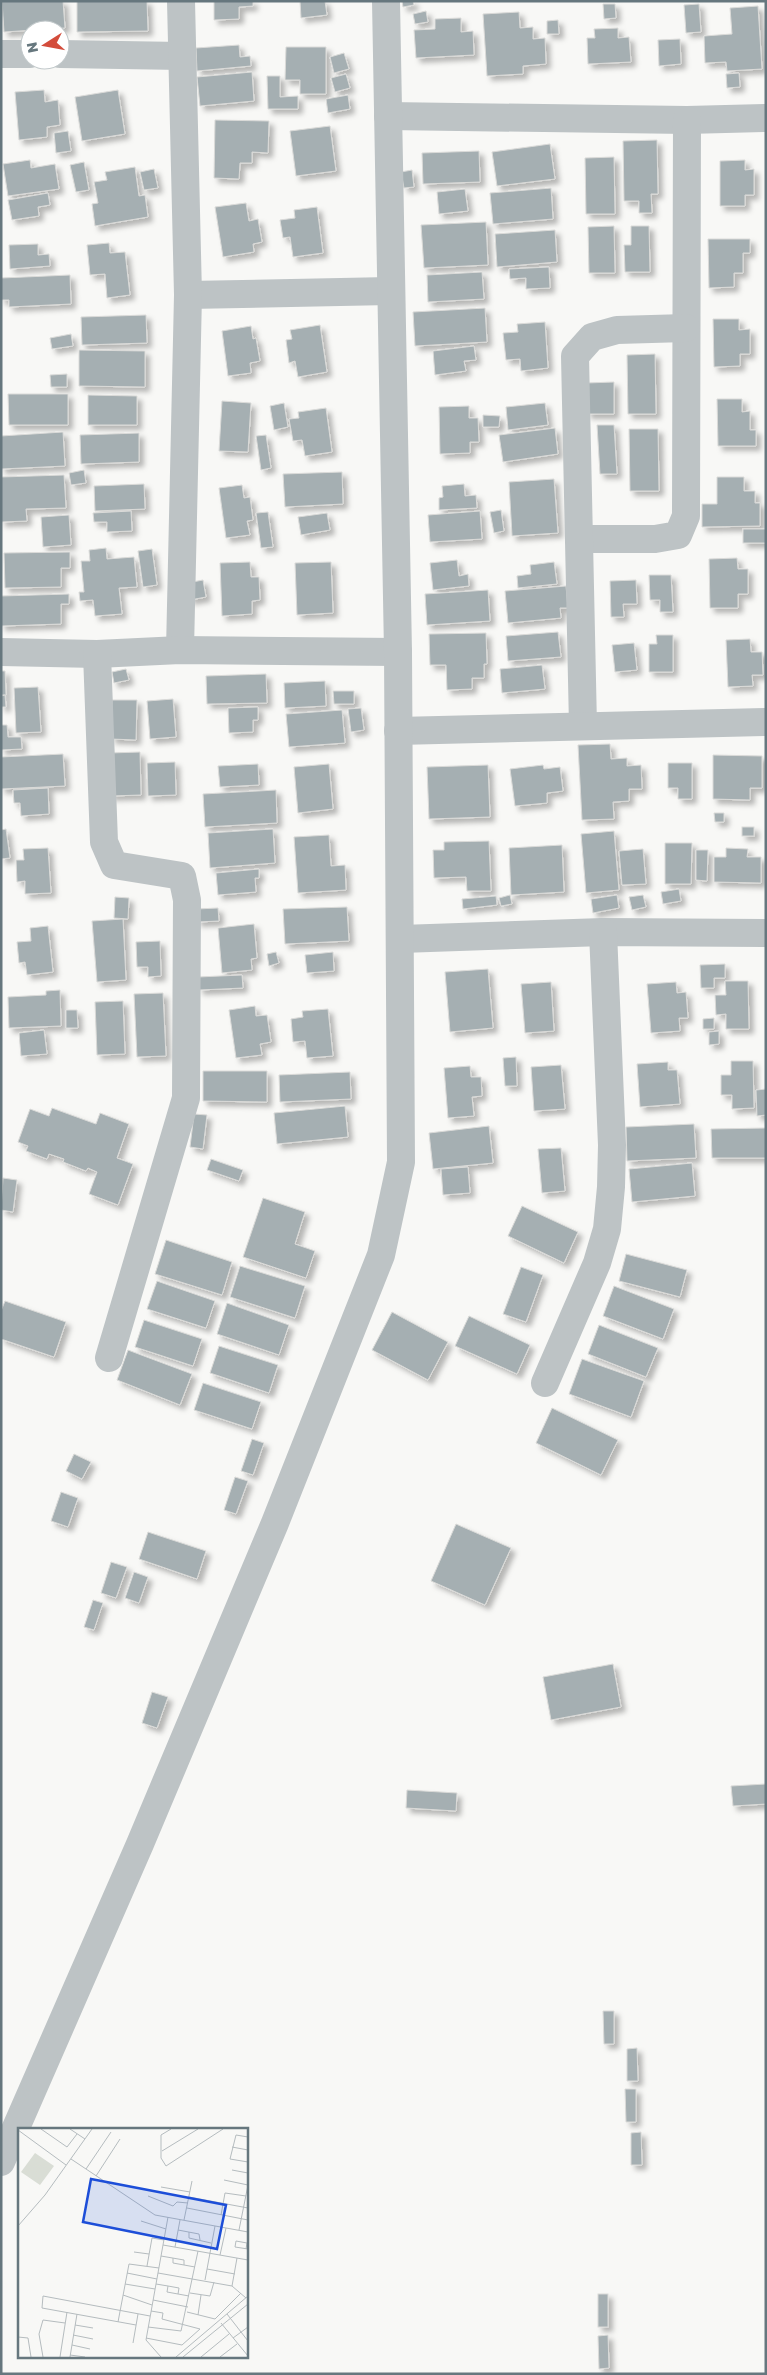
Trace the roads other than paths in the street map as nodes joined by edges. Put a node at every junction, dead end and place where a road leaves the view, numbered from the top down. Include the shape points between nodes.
1 (181, 1) edge
2 (386, 1) edge
3 (1, 54) edge
4 (20, 54) edge
5 (70, 54) edge
6 (182, 56) junction
7 (388, 116) junction
8 (766, 118) edge
9 (687, 120) junction
10 (390, 291) junction
11 (188, 294) junction
12 (686, 328) junction
13 (579, 539) junction
14 (180, 650) junction
15 (1, 652) edge
16 (398, 652) junction
17 (97, 654) junction
18 (766, 722) edge
19 (582, 726) junction
20 (398, 731) junction
21 (603, 932) junction
22 (766, 933) edge
23 (401, 939) junction
24 (109, 1358) dead end
25 (545, 1383) dead end
26 (1, 2162) edge

1 - 6 street
2 - 7 street
3 - 4 street
5 - 6 street
6 - 11 street
7 - 9 street
7 - 10 street
8 - 9 street
9 - 12 street
10 - 11 street
10 - 16 street
11 - 14 street
12 - 13 street via 617,330 592,337 575,356
12 - 13 street via 686,516 678,535 655,540
13 - 19 street
14 - 16 street
14 - 17 street
15 - 17 street
16 - 20 street
17 - 24 street via 104,842 114,864 182,876 187,900 186,1098
18 - 19 street
19 - 20 street
20 - 23 street
21 - 22 street
21 - 23 street
21 - 25 street via 612,1145 607,1229 597,1263
23 - 26 street via 401,1162 381,1255 275,1524

